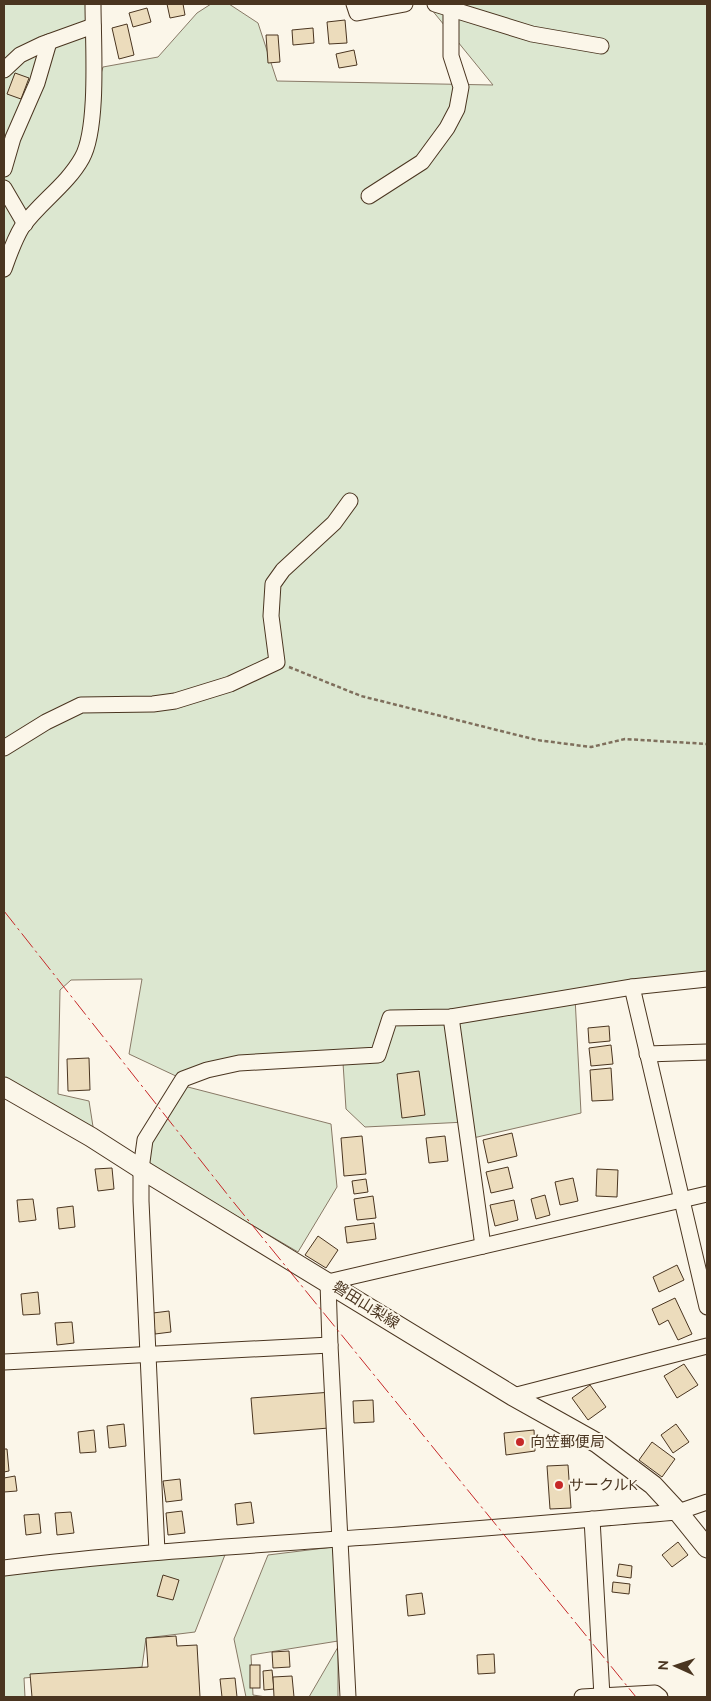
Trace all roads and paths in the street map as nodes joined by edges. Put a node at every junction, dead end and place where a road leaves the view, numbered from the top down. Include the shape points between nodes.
1 (94, 4) edge
2 (354, 4) edge
3 (405, 4) edge
4 (435, 4) edge
5 (451, 9) junction
6 (93, 26) junction
7 (49, 42) junction
8 (601, 46) dead end
9 (4, 70) edge
10 (4, 169) edge
11 (4, 188) edge
12 (369, 196) dead end
13 (25, 224) junction
14 (4, 269) edge
15 (350, 501) dead end
16 (276, 662) junction
17 (707, 744) edge
18 (4, 748) edge
19 (707, 979) edge
20 (632, 987) junction
21 (451, 1017) junction
22 (707, 1052) edge
23 (647, 1054) junction
24 (4, 1087) edge
25 (141, 1169) junction
26 (707, 1194) edge
27 (681, 1200) junction
28 (483, 1246) junction
29 (328, 1282) junction
30 (707, 1307) edge
31 (330, 1345) junction
32 (707, 1346) edge
33 (148, 1355) junction
34 (4, 1362) edge
35 (513, 1396) junction
36 (707, 1502) edge
37 (678, 1512) junction
38 (592, 1519) junction
39 (340, 1540) junction
40 (707, 1548) edge
41 (157, 1552) junction
42 (4, 1568) edge
43 (602, 1696) edge
44 (348, 1697) edge
45 (582, 1697) edge
46 (660, 1697) edge

1 - 6 street
2 - 3 street via 357,13
4 - 5 street
5 - 8 street via 532,34
5 - 12 street via 451,56 461,87 457,108 422,162
6 - 7 street
6 - 13 street via 93,99 90,134 83,156 70,176
7 - 9 street via 20,55
7 - 10 street
11 - 13 street
13 - 14 street via 11,248
15 - 16 street via 334,522 272,584 271,616
16 - 17 path via 361,696 537,740 591,747 625,739
16 - 18 street via 230,684 175,701 81,705
19 - 20 street
20 - 21 street
20 - 23 street
21 - 25 street via 390,1018 378,1054 239,1063 183,1079 145,1140
21 - 28 street
22 - 23 street
23 - 27 street
24 - 25 main road, 磐田山梨線
25 - 29 main road, 磐田山梨線
25 - 33 street
26 - 27 street
27 - 28 street
27 - 30 street
28 - 29 street
29 - 31 street
29 - 35 main road, 磐田山梨線
31 - 33 street
31 - 39 street
32 - 35 street
33 - 34 street
33 - 41 street
35 - 37 main road, 磐田山梨線 via 597,1443 652,1485
36 - 37 street
37 - 38 street
37 - 40 main road, 磐田山梨線
38 - 39 street
38 - 43 street
39 - 41 street
39 - 44 street
41 - 42 street
43 - 45 street
43 - 46 street via 655,1693

